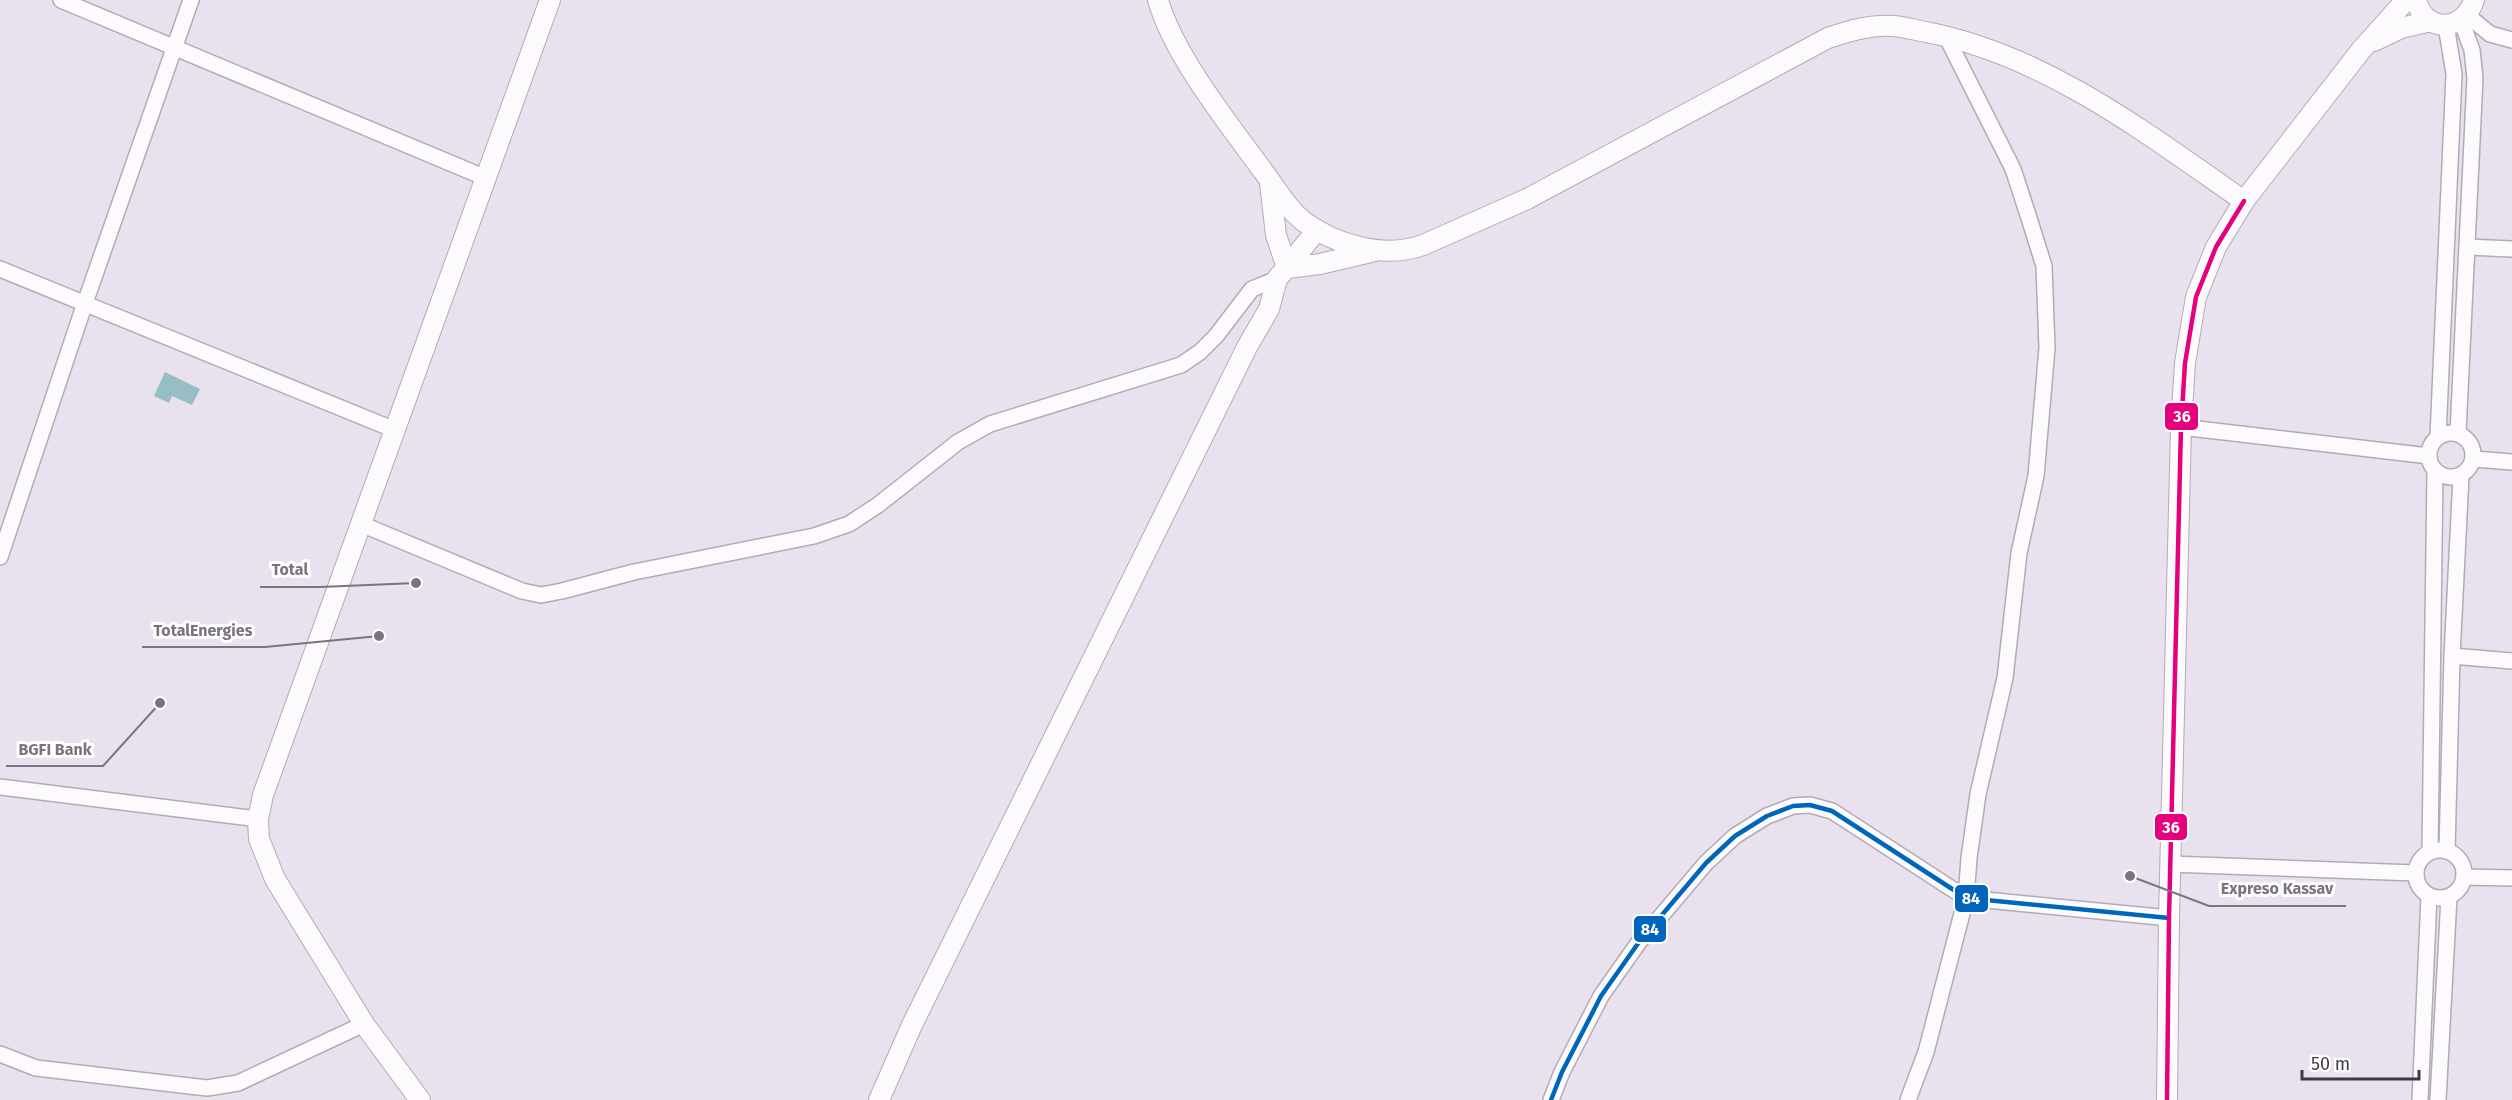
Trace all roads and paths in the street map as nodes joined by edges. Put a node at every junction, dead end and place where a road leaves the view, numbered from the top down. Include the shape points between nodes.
1 (61, 0) edge
2 (191, 0) edge
3 (550, 0) edge
4 (1158, 0) edge
5 (2406, 0) edge
6 (2416, 0) edge
7 (2456, 16) edge
8 (1946, 36) junction
9 (2512, 40) edge
10 (175, 46) junction
11 (2362, 49) junction
12 (486, 178) junction
13 (1270, 180) junction
14 (2244, 201) junction
15 (1317, 230) junction
16 (2467, 247) junction
17 (2512, 249) edge
18 (1377, 250) junction
19 (0, 269) edge
20 (1282, 274) junction
21 (85, 303) junction
22 (2181, 427) junction
23 (395, 430) junction
24 (2457, 433) junction
25 (2438, 437) junction
26 (2429, 456) junction
27 (2474, 459) junction
28 (2512, 462) edge
29 (2435, 471) junction
30 (2461, 476) junction
31 (361, 524) junction
32 (0, 557) edge
33 (2452, 656) junction
34 (2512, 661) edge
35 (0, 787) edge
36 (258, 819) junction
37 (2447, 850) junction
38 (2430, 851) junction
39 (2170, 864) junction
40 (2415, 873) junction
41 (2464, 877) junction
42 (2512, 878) edge
43 (2429, 896) junction
44 (2449, 897) junction
45 (1966, 898) junction
46 (2169, 918) junction
47 (364, 1024) junction
48 (0, 1054) edge
49 (420, 1100) edge
50 (879, 1100) edge
51 (1551, 1100) edge
52 (1908, 1100) edge
53 (2167, 1100) edge
54 (2420, 1100) edge
55 (2438, 1100) edge

1 - 10 street
2 - 10 street
3 - 12 street
4 - 13 street via 1173,38 1224,118
5 - 11 street
6 - 7 street via 2420,10
7 - 9 street via 2490,34
7 - 11 street via 2401,28
7 - 16 street via 2472,50 2475,78
7 - 25 street
8 - 14 street via 2037,68 2144,131
8 - 18 street via 1894,26 1869,27 1828,38 1527,199 1408,251
8 - 45 street via 2013,169 2044,266 2048,311 2036,476 2019,553 2005,678 1978,794
10 - 12 street
10 - 21 street
11 - 14 street
12 - 23 street
13 - 15 street via 1290,210
13 - 20 street
14 - 22 street via 2216,247 2196,297 2185,363
15 - 18 street
15 - 20 street
16 - 17 street
16 - 24 street
18 - 20 street
19 - 21 street
20 - 31 street via 1252,289 1216,336 1181,365 990,424 958,442 849,524 814,536 542,595 522,591
20 - 50 street via 1269,309 979,889
21 - 23 street
21 - 32 street
22 - 26 street
22 - 39 street
23 - 31 street
24 - 25 street
24 - 27 street via 2471,444
25 - 26 street
26 - 29 street
27 - 28 street
27 - 30 street
29 - 30 street via 2445,477
29 - 38 street
30 - 33 street
31 - 36 street via 262,795
33 - 34 street
33 - 37 street
35 - 36 street
36 - 47 street via 259,839 275,879
37 - 38 street
37 - 41 street via 2460,860
38 - 40 street via 2420,860
39 - 40 street
39 - 46 street
40 - 43 street via 2419,886
41 - 42 street
41 - 44 street via 2460,889
43 - 44 street
43 - 54 street
44 - 55 street
45 - 46 street
45 - 51 street via 1832,811 1810,805 1792,806 1767,816 1735,836 1706,863 1639,942 1601,996
45 - 52 street via 1926,1052
46 - 53 street
47 - 48 street via 238,1083 207,1088 36,1068
47 - 49 street

